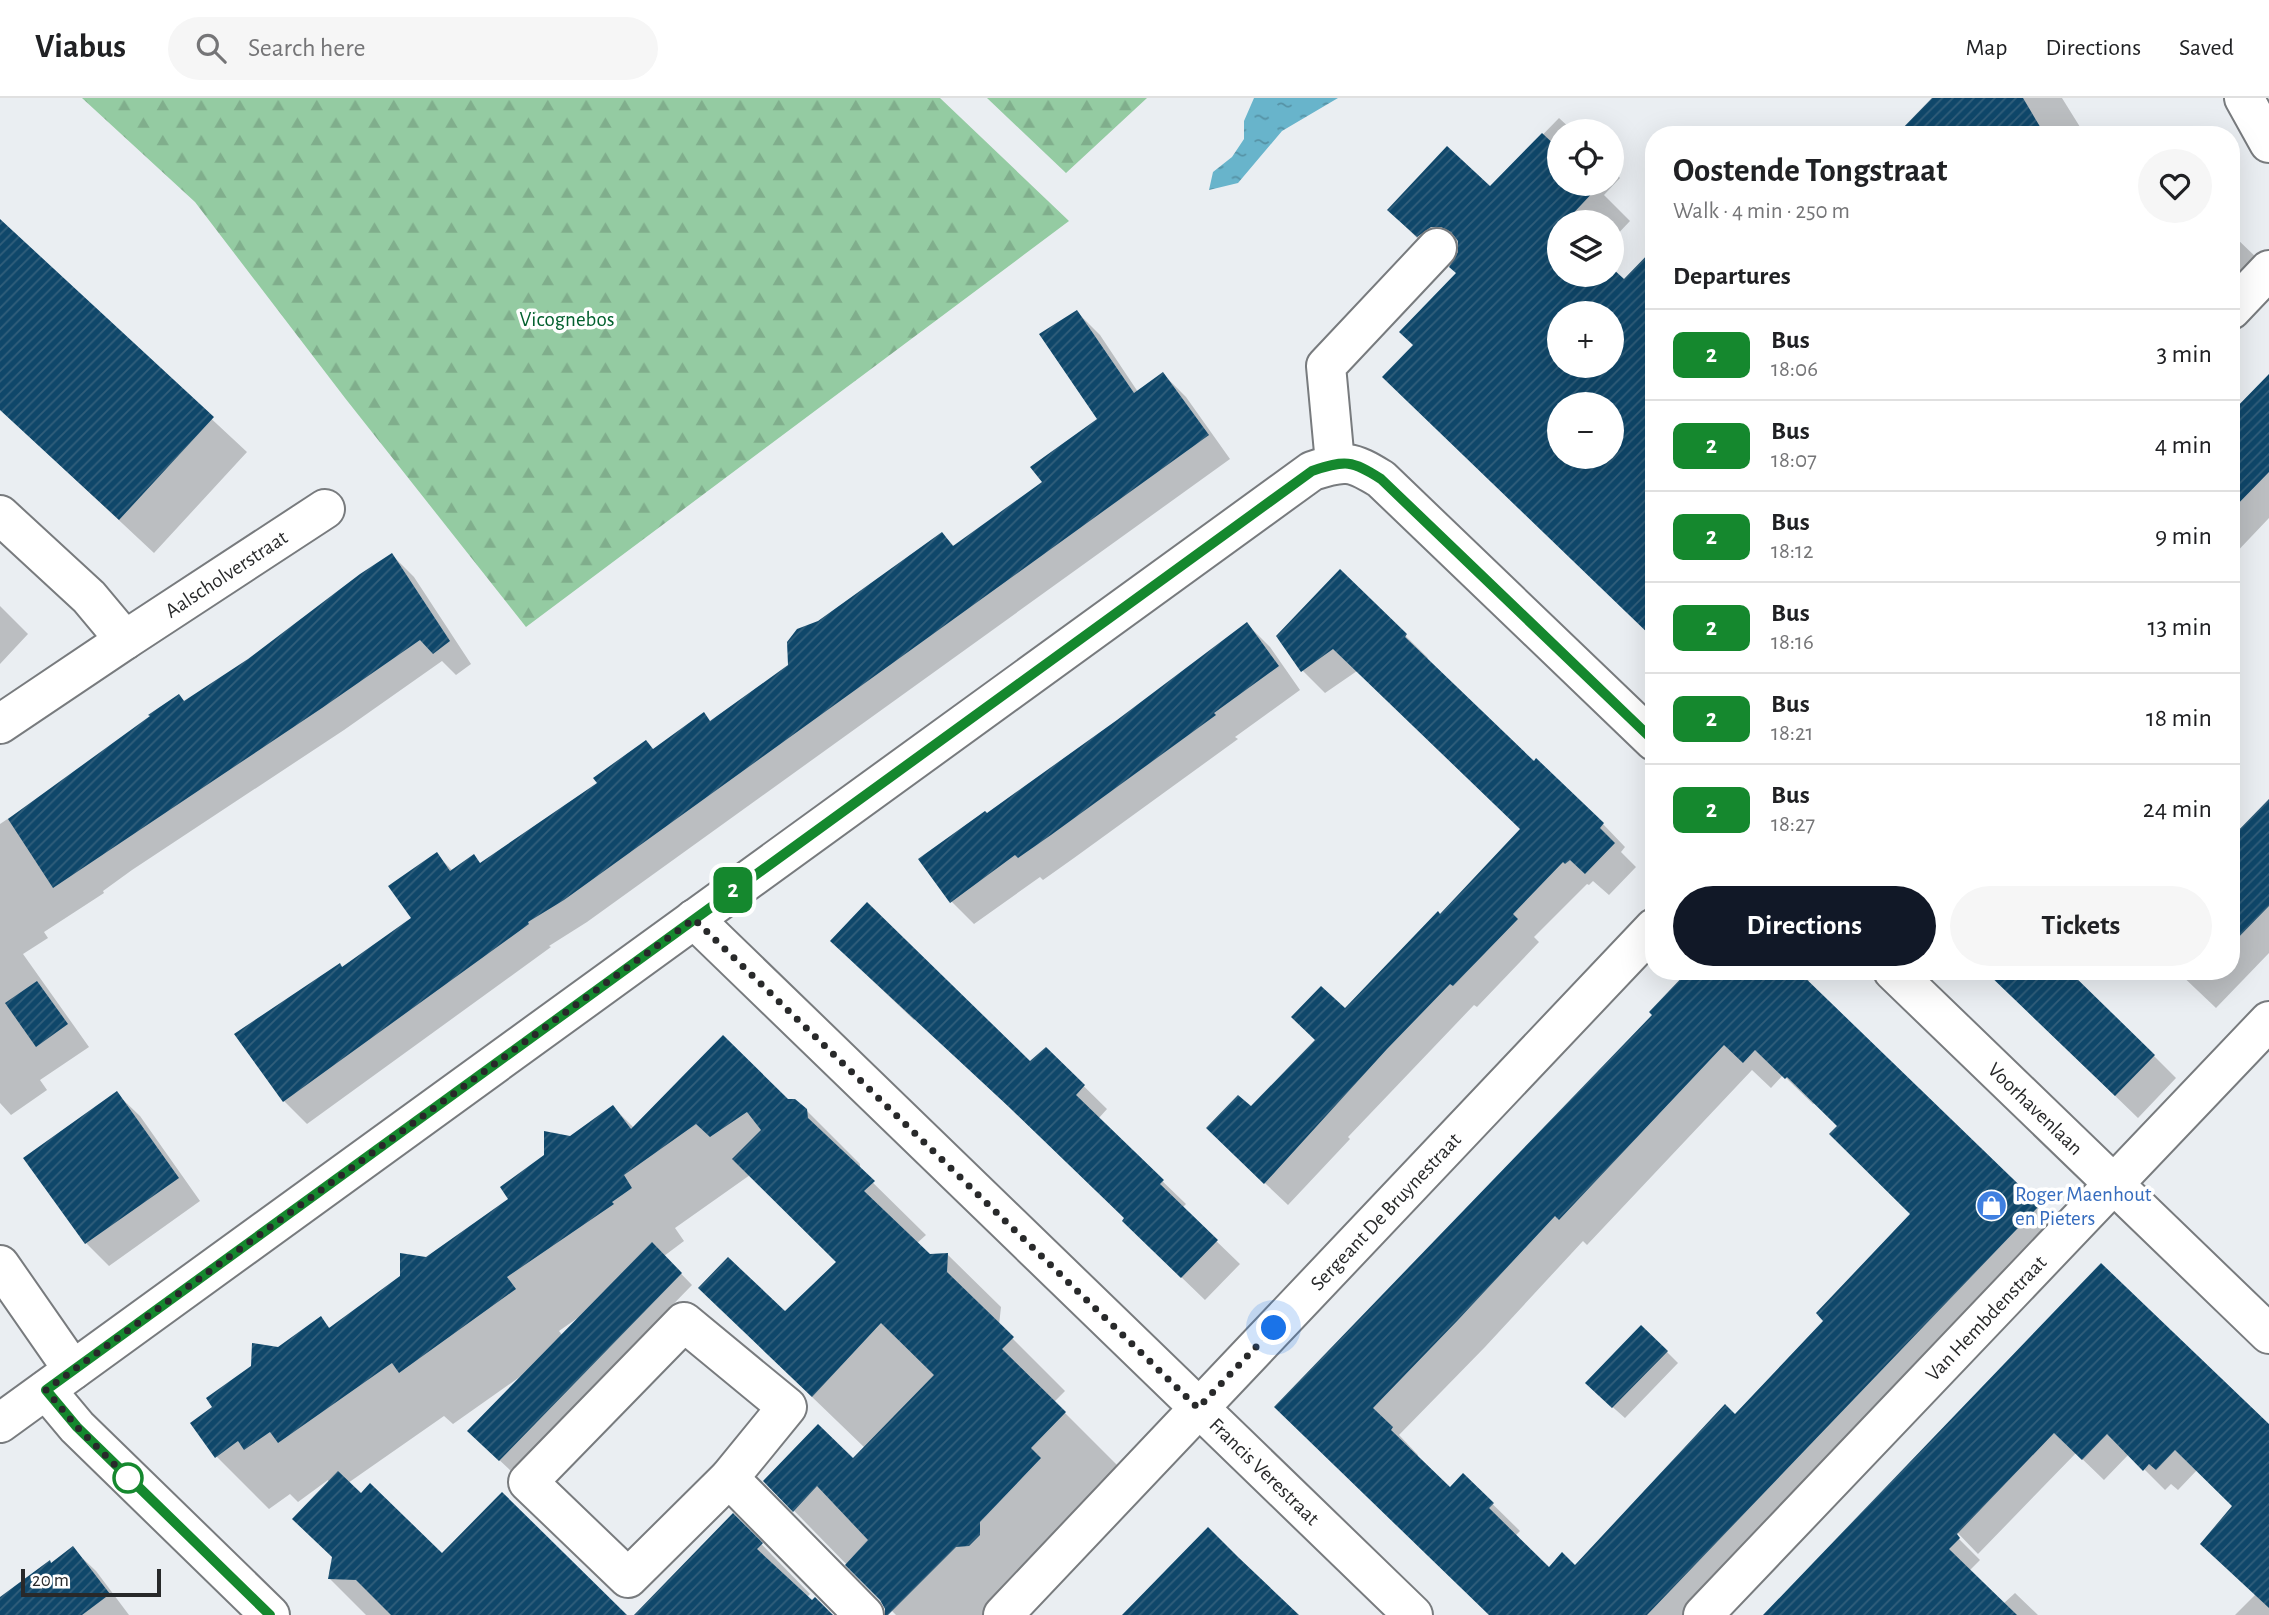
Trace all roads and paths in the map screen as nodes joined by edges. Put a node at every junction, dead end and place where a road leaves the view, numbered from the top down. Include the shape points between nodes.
1 (2244, 98) edge
2 (2269, 143) edge
3 (1437, 248) dead end
4 (2269, 270) edge
5 (2240, 301) edge
6 (1335, 463) junction
7 (325, 509) dead end
8 (0, 516) edge
9 (125, 640) junction
10 (0, 724) edge
11 (1645, 732) edge
12 (694, 919) junction
13 (1645, 937) edge
14 (1902, 980) edge
15 (2269, 1021) edge
16 (2114, 1183) junction
17 (0, 1265) edge
18 (2269, 1332) edge
19 (59, 1380) junction
20 (1198, 1408) junction
21 (0, 1423) edge
22 (729, 1478) junction
23 (270, 1615) edge
24 (864, 1615) edge
25 (1003, 1615) edge
26 (1413, 1615) edge
27 (1703, 1615) edge

1 - 2 street
3 - 6 street via 1326,366
4 - 5 street
6 - 11 street via 1358,464 1381,479
6 - 12 street via 1312,471
7 - 9 street, Aalscholverstraat
8 - 9 street via 89,597
9 - 10 street, Aalscholverstraat
12 - 19 street
12 - 20 street, Francis Verestraat
13 - 20 street, Sergeant De Bruynestraat
14 - 16 street, Voorhavenlaan
15 - 16 street, Van Hembdenstraat
16 - 18 street, Voorhavenlaan
16 - 27 street, Van Hembdenstraat
17 - 19 street
19 - 21 street
19 - 23 street via 77,1427
20 - 25 street, Sergeant De Bruynestraat
20 - 26 street, Francis Verestraat
22 - 22 street via 628,1578 528,1482 684,1322 787,1407
22 - 24 street

